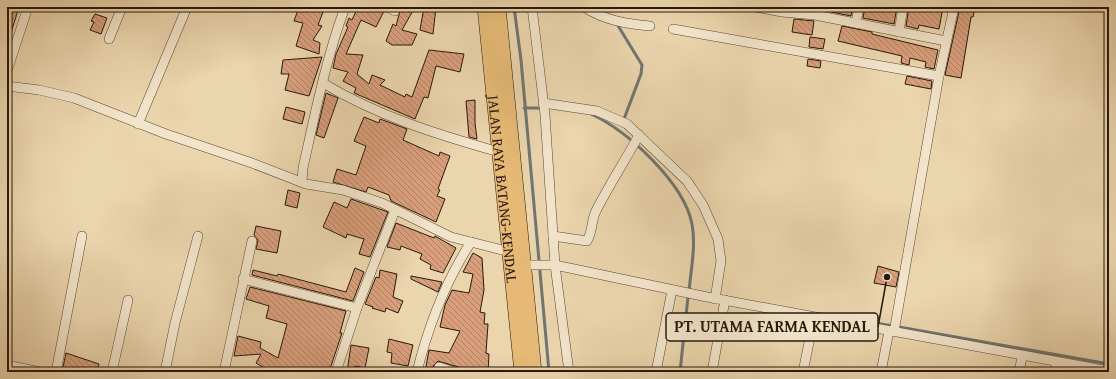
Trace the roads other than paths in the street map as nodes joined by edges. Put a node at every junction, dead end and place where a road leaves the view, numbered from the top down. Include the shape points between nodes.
1 (28, 7) edge
2 (122, 7) edge
3 (186, 7) edge
4 (345, 7) edge
5 (485, 7) edge
6 (498, 7) edge
7 (532, 7) edge
8 (584, 7) edge
9 (756, 7) edge
10 (859, 7) edge
11 (903, 7) edge
12 (954, 7) edge
13 (782, 10) edge
14 (816, 11) edge
15 (856, 23) junction
16 (650, 26) dead end
17 (673, 29) dead end
18 (899, 32) junction
19 (109, 39) dead end
20 (946, 41) junction
21 (7, 71) edge
22 (939, 76) junction
23 (322, 83) junction
24 (7, 86) edge
25 (543, 104) junction
26 (138, 124) junction
27 (638, 137) junction
28 (499, 152) junction
29 (302, 181) junction
30 (395, 210) junction
31 (82, 236) dead end
32 (198, 236) dead end
33 (553, 236) junction
34 (252, 241) dead end
35 (471, 242) junction
36 (510, 252) junction
37 (552, 264) junction
38 (528, 265) junction
39 (243, 279) junction
40 (672, 290) junction
41 (715, 299) junction
42 (128, 300) dead end
43 (725, 300) junction
44 (357, 308) junction
45 (814, 318) junction
46 (892, 331) junction
47 (1022, 356) junction
48 (1057, 362) junction
49 (7, 365) edge
50 (439, 367) dead end
51 (1096, 370) edge
52 (1109, 371) edge
53 (40, 372) edge
54 (56, 372) edge
55 (112, 372) edge
56 (165, 372) edge
57 (224, 372) edge
58 (336, 372) edge
59 (417, 372) edge
60 (455, 372) edge
61 (522, 372) edge
62 (534, 372) edge
63 (568, 372) edge
64 (656, 372) edge
65 (712, 372) edge
66 (803, 372) edge
67 (881, 372) edge
68 (1019, 372) edge
69 (1055, 372) edge

1 - 21 street
2 - 19 street
3 - 26 street
4 - 23 street
5 - 28 highway, JALAN RAYA BATANG-KENDAL
6 - 38 highway, JALAN RAYA BATANG-KENDAL
7 - 25 street
8 - 16 street via 596,15 621,23
9 - 13 street
10 - 15 street
11 - 18 street
12 - 20 street
13 - 14 street
14 - 15 street
15 - 18 street
17 - 22 street
18 - 20 street
20 - 22 street
22 - 46 street
23 - 28 street via 410,124
23 - 29 street
24 - 26 street via 74,98
25 - 27 street via 597,111 627,124
25 - 33 street
26 - 29 street
27 - 33 street via 606,190 593,217 587,240
27 - 41 street via 687,180 703,205 718,239 721,261
28 - 36 highway, JALAN RAYA BATANG-KENDAL
29 - 30 street via 306,184 349,192
30 - 35 street via 451,237
30 - 44 street
31 - 54 street
32 - 56 street
33 - 37 street
34 - 39 street
35 - 36 street
35 - 59 street via 457,264 440,304
36 - 61 highway, JALAN RAYA BATANG-KENDAL
37 - 38 street
37 - 40 street
37 - 63 street
38 - 62 highway, JALAN RAYA BATANG-KENDAL
39 - 44 street
39 - 57 street
40 - 41 street
40 - 64 street
41 - 43 street
42 - 55 street
43 - 45 street
43 - 65 street
44 - 58 street
45 - 46 street
45 - 66 street
46 - 47 street
46 - 67 street
47 - 48 street
47 - 68 street
48 - 51 street
48 - 69 street
49 - 53 street
50 - 60 street
51 - 52 street

